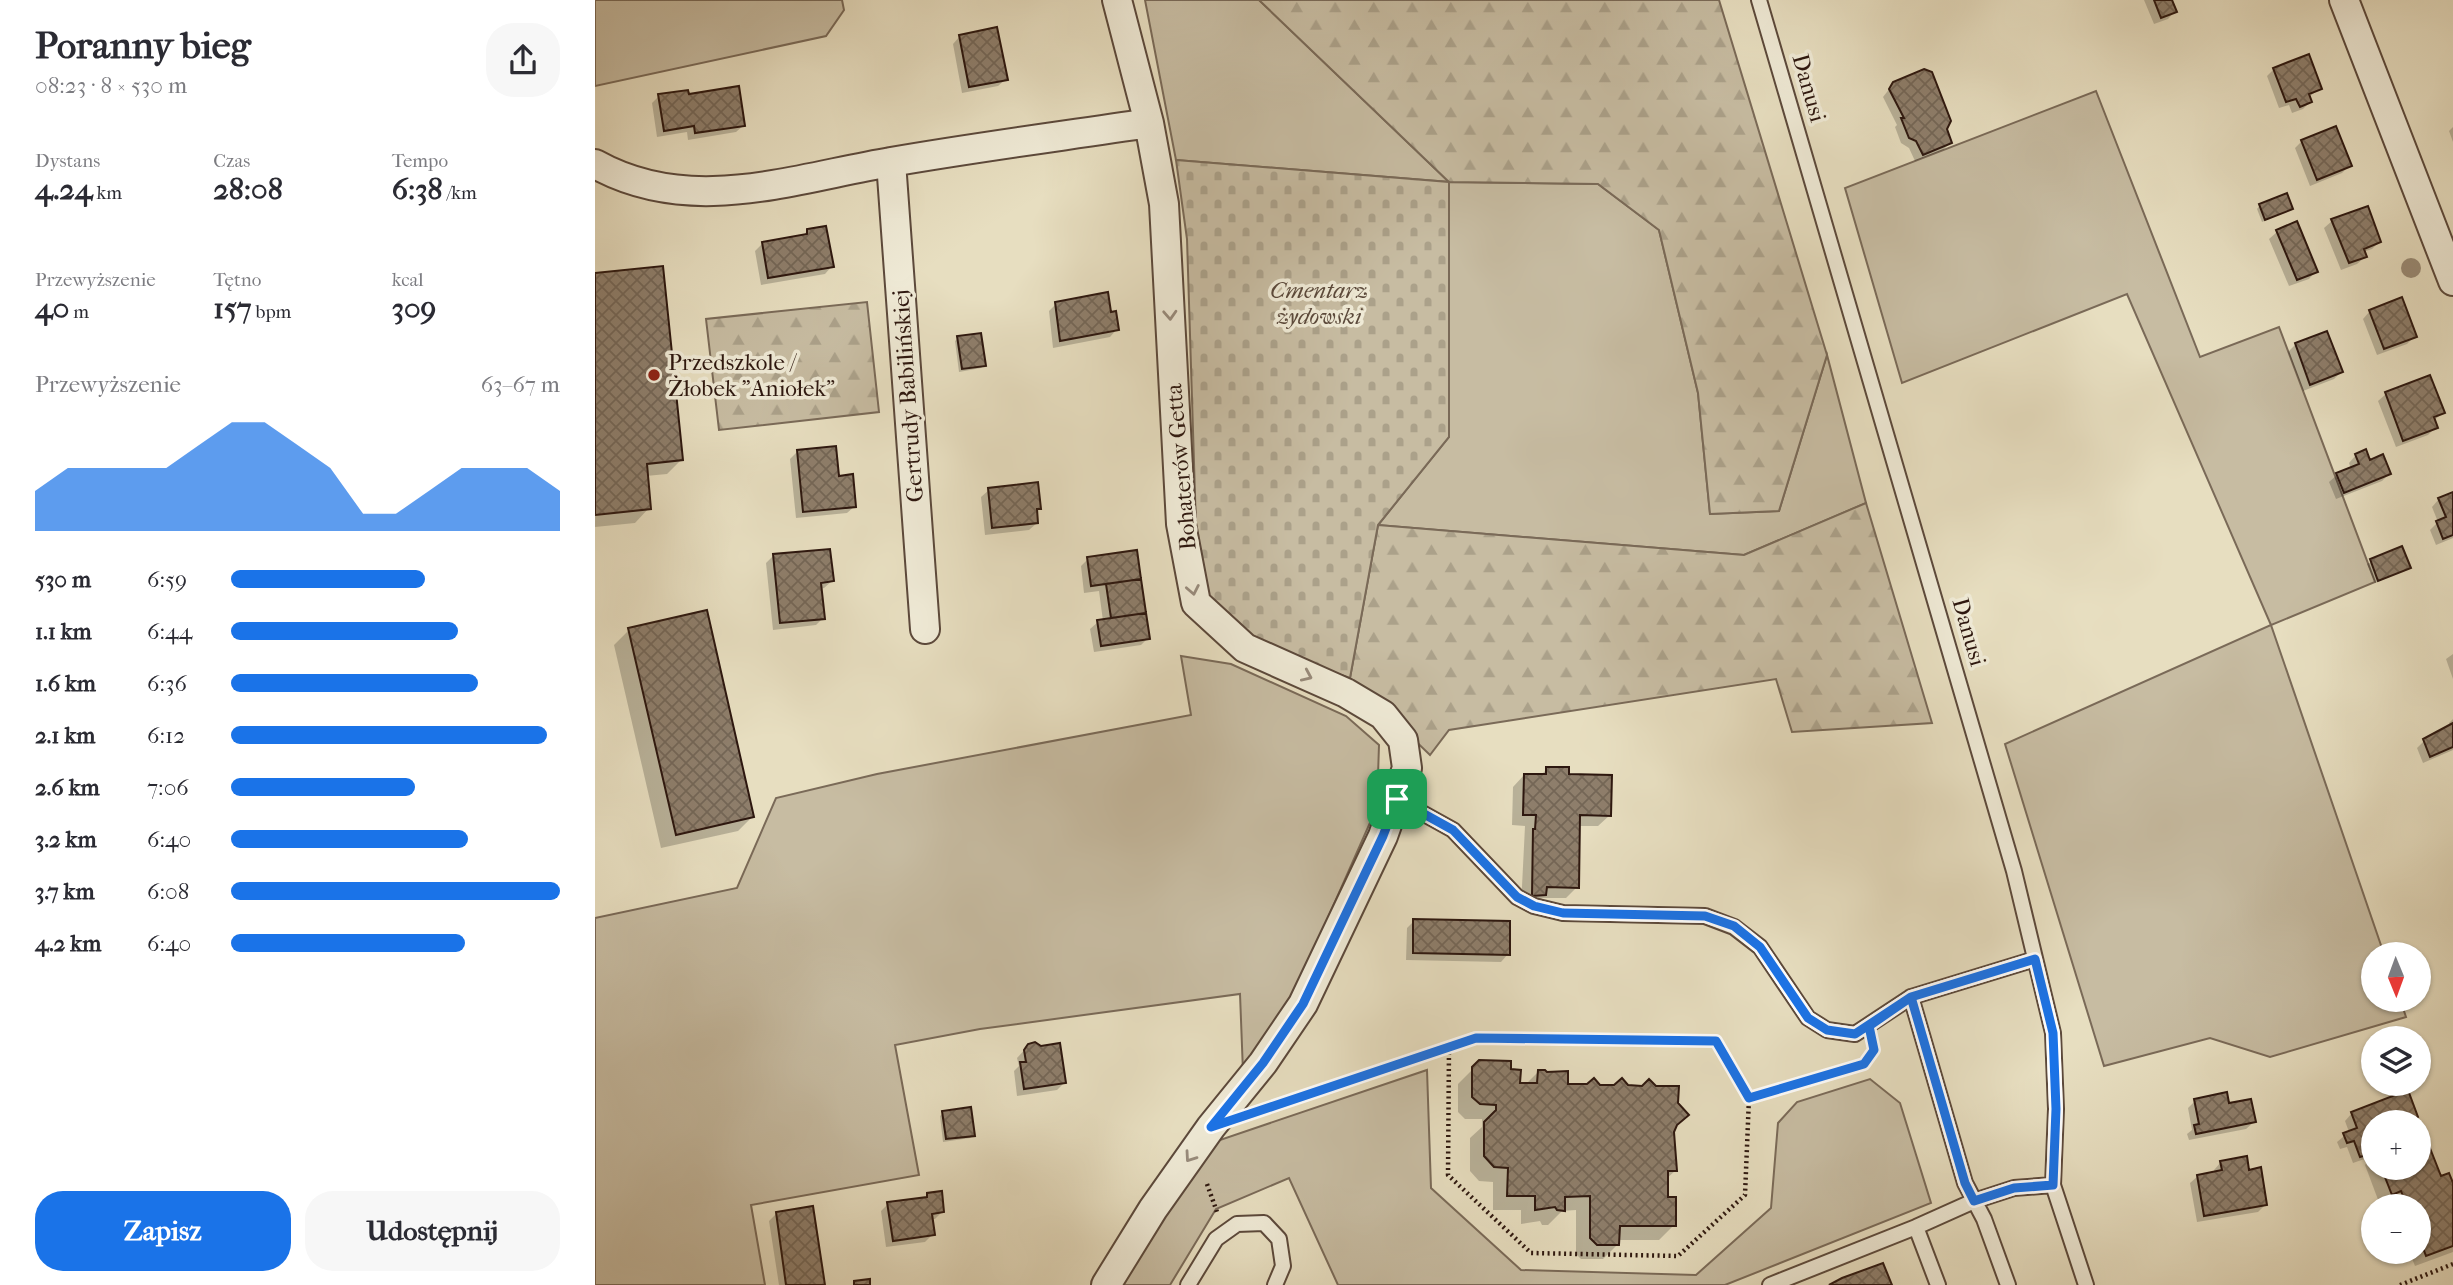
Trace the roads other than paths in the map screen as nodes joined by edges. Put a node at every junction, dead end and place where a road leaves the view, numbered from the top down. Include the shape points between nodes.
1 (1117, 0) edge
2 (1759, 0) edge
3 (2344, 0) edge
4 (1149, 123) junction
5 (891, 162) junction
6 (595, 164) edge
7 (2443, 226) edge
8 (2453, 281) edge
9 (925, 629) dead end
10 (1397, 799) junction
11 (2035, 959) junction
12 (1911, 997) junction
13 (2053, 1185) junction
14 (1974, 1201) junction
15 (1916, 1227) junction
16 (1106, 1285) edge
17 (1188, 1285) edge
18 (1275, 1285) edge
19 (1769, 1285) edge
20 (1938, 1285) edge
21 (2008, 1285) edge
22 (2086, 1285) edge

1 - 4 street, Bohaterów Getta
2 - 11 lane, Danusi via 1993,796
3 - 7 street
4 - 5 street
4 -> 10 street, Bohaterów Getta via 1164,204 1181,524 1196,603 1245,648 1346,693 1383,715 1403,740 1407,768
5 - 6 street via 743,191 679,191 615,175
5 - 9 street, Gertrudy Babilińskiej
7 - 8 street
10 - 12 lane via 1453,830 1517,897 1534,906 1563,913 1705,916 1734,926 1760,947 1808,1018 1827,1030 1855,1034
10 -> 16 street, Bohaterów Getta via 1303,1004 1153,1209
11 - 12 lane
11 - 13 lane, Danusi via 2053,1033
12 - 14 lane
13 - 14 lane via 2014,1188
13 - 22 lane, Danusi
14 - 15 lane
14 - 21 lane
15 - 19 lane
15 - 20 lane
17 - 18 lane via 1216,1239 1237,1224 1264,1223 1279,1239 1283,1266

